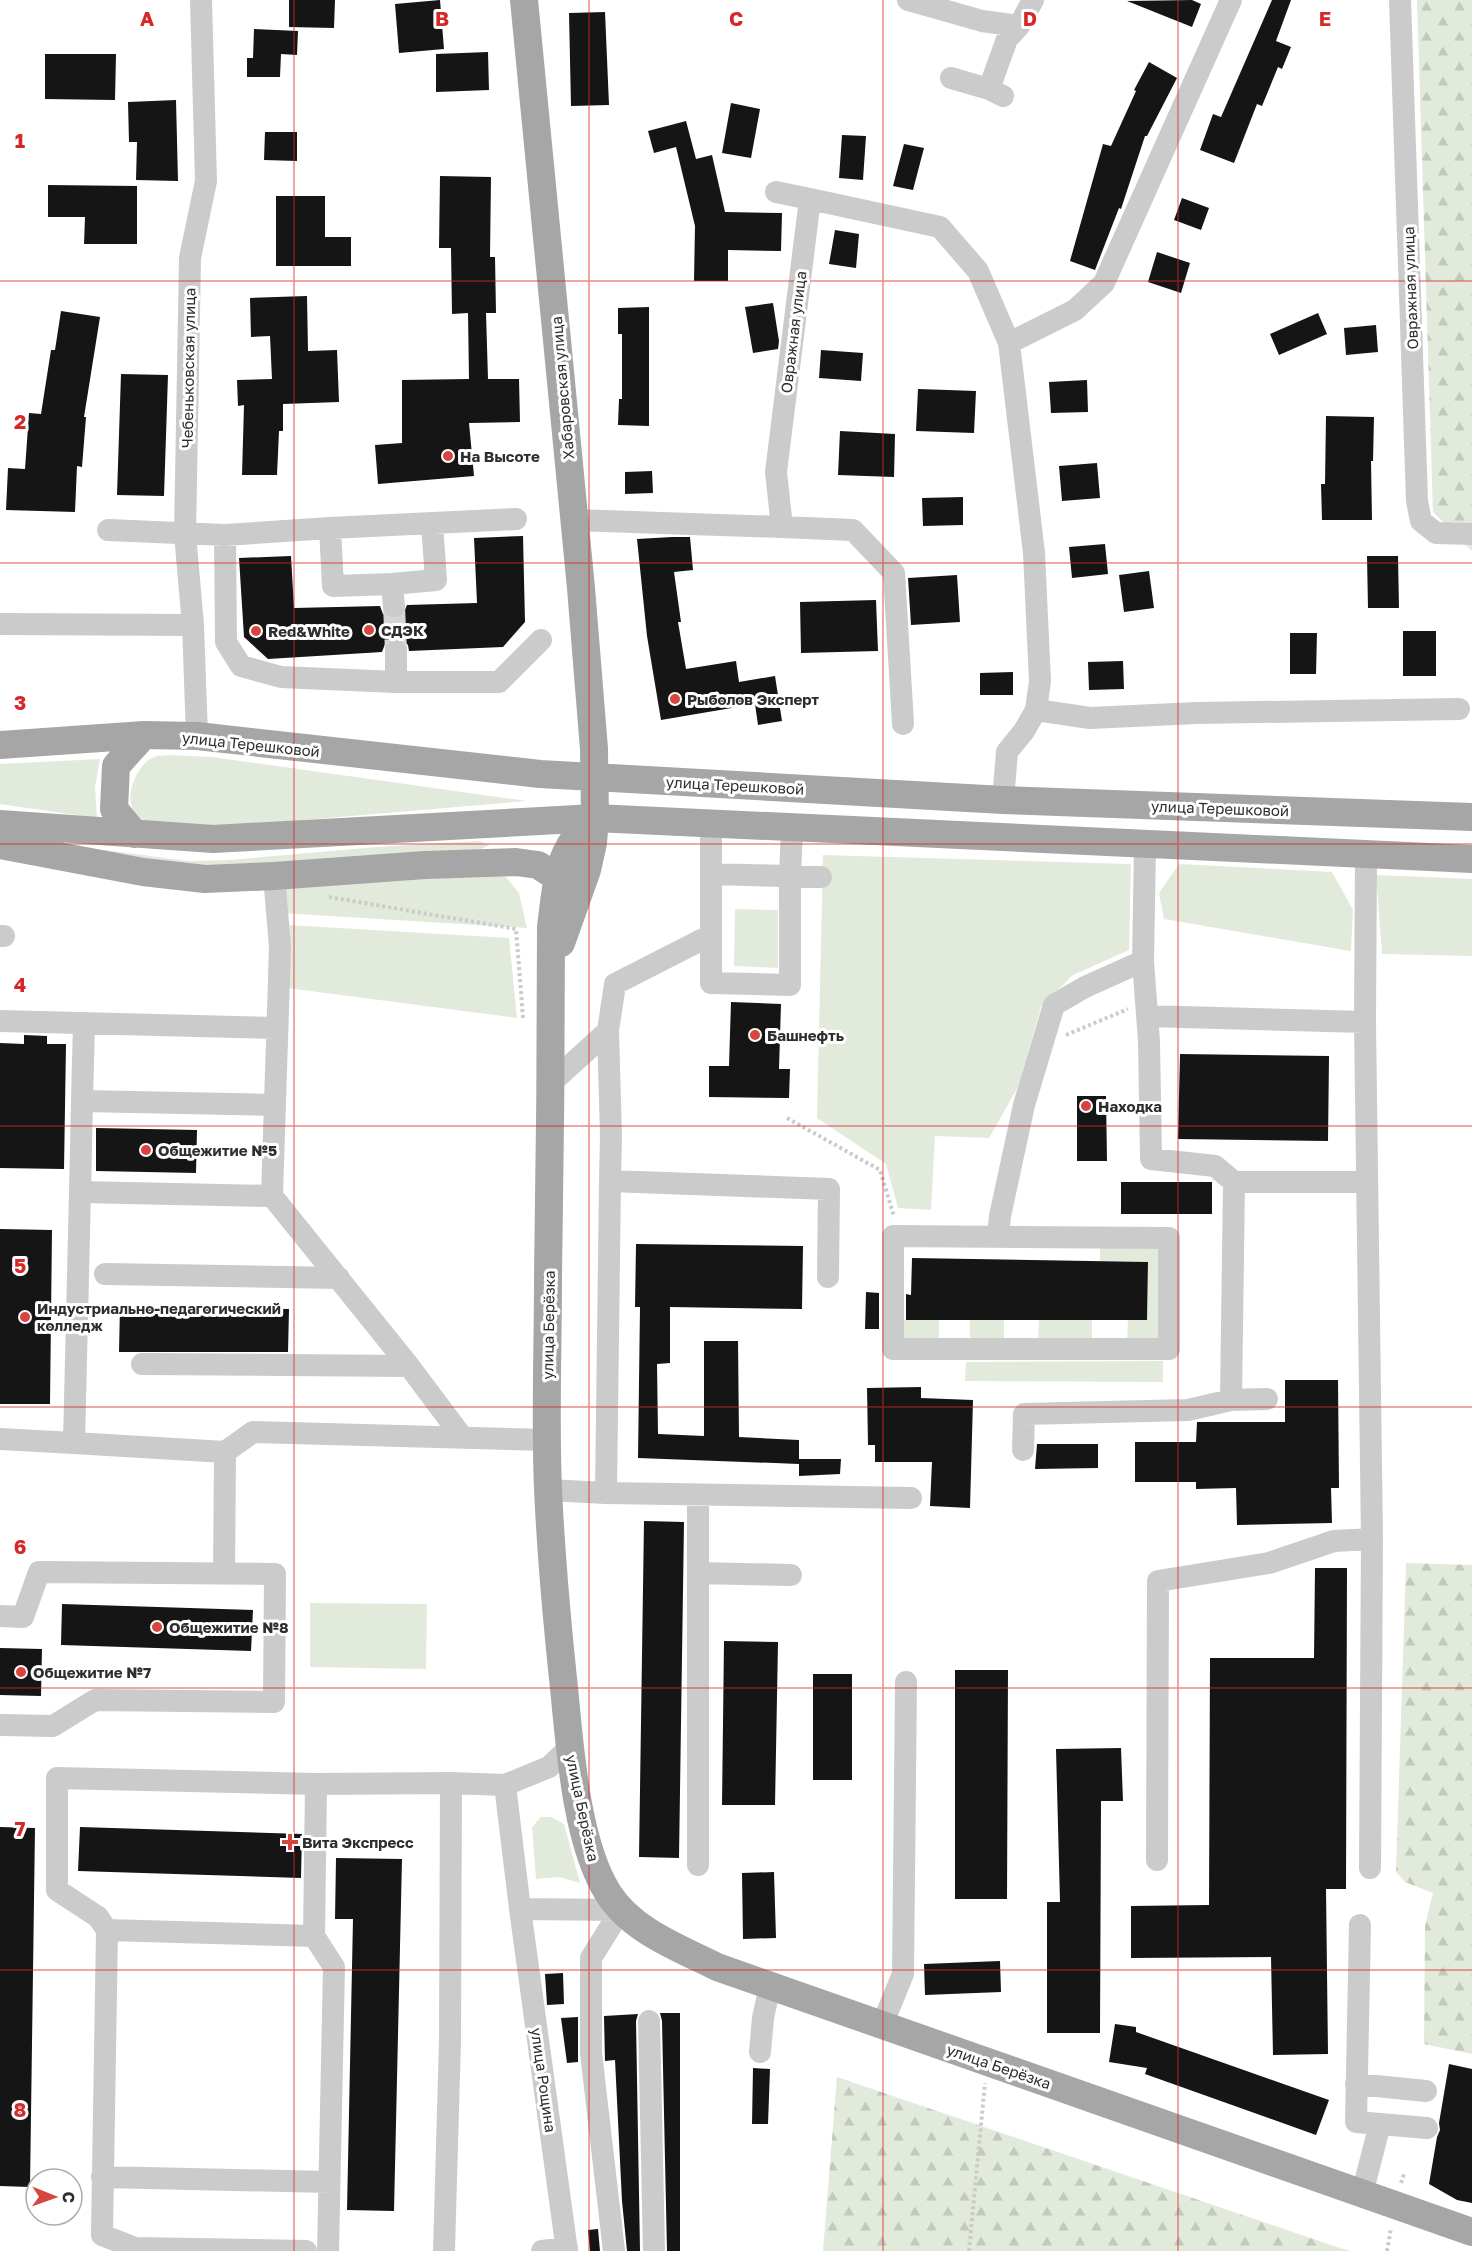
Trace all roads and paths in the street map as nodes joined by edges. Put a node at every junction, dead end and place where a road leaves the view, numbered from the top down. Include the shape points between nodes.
1 (201, 0) edge
2 (524, 0) edge
3 (908, 0) edge
4 (1033, 0) edge
5 (1231, 0) edge
6 (1400, 0) edge
7 (1019, 26) junction
8 (951, 78) dead end
9 (776, 192) dead end
10 (810, 199) junction
11 (1009, 343) junction
12 (516, 519) dead end
13 (574, 520) junction
14 (432, 524) junction
15 (782, 527) junction
16 (330, 528) junction
17 (108, 530) dead end
18 (185, 534) junction
19 (1472, 534) edge
20 (225, 535) junction
21 (0, 624) edge
22 (194, 625) junction
23 (541, 640) dead end
24 (396, 651) tunnel mouth
25 (396, 682) junction
26 (1459, 709) dead end
27 (1036, 710) junction
28 (903, 724) dead end
29 (144, 735) junction
30 (197, 736) junction
31 (0, 745) edge
32 (595, 776) junction
33 (1003, 800) junction
34 (1472, 817) edge
35 (595, 818) junction
36 (0, 824) edge
37 (711, 824) junction
38 (792, 828) junction
39 (135, 834) junction
40 (0, 845) edge
41 (1145, 845) junction
42 (1366, 855) junction
43 (1472, 859) edge
44 (712, 874) junction
45 (274, 876) junction
46 (790, 876) junction
47 (821, 877) dead end
48 (558, 878) junction
49 (711, 935) junction
50 (1143, 961) junction
51 (551, 968) junction
52 (1147, 1009) junction
53 (0, 1021) edge
54 (1365, 1022) junction
55 (84, 1023) junction
56 (277, 1028) junction
57 (608, 1031) junction
58 (1063, 1036) dead end
59 (551, 1083) junction
60 (82, 1101) junction
61 (275, 1105) junction
62 (787, 1118) dead end
63 (610, 1181) junction
64 (1234, 1182) junction
65 (1366, 1182) junction
66 (80, 1191) junction
67 (272, 1196) junction
68 (900, 1236) junction
69 (998, 1237) junction
70 (105, 1274) dead end
71 (828, 1277) dead end
72 (339, 1278) junction
73 (142, 1364) dead end
74 (409, 1365) junction
75 (1232, 1400) junction
76 (1267, 1400) dead end
77 (463, 1438) junction
78 (0, 1439) edge
79 (546, 1440) junction
80 (74, 1443) junction
81 (1023, 1450) dead end
82 (225, 1452) junction
83 (548, 1490) junction
84 (606, 1493) junction
85 (698, 1495) junction
86 (911, 1498) dead end
87 (1372, 1539) junction
88 (698, 1573) junction
89 (224, 1574) junction
90 (791, 1575) dead end
91 (0, 1616) edge
92 (906, 1682) dead end
93 (0, 1725) edge
94 (570, 1747) junction
95 (452, 1783) junction
96 (316, 1784) junction
97 (505, 1785) junction
98 (1157, 1860) dead end
99 (698, 1865) dead end
100 (1370, 1868) dead end
101 (520, 1909) junction
102 (621, 1910) junction
103 (1360, 1925) dead end
104 (107, 1930) junction
105 (314, 1936) junction
106 (770, 1986) junction
107 (649, 2021) dead end
108 (882, 2025) junction
109 (760, 2052) dead end
110 (987, 2062) junction
111 (1356, 2084) junction
112 (1426, 2091) dead end
113 (1380, 2124) junction
114 (1427, 2128) dead end
115 (102, 2176) junction
116 (330, 2182) junction
117 (1362, 2194) junction
118 (1472, 2232) edge
119 (567, 2249) edge
120 (135, 2250) edge
121 (306, 2251) edge
122 (328, 2251) edge
123 (444, 2251) edge
124 (542, 2251) edge
125 (615, 2251) edge
126 (654, 2251) edge
127 (969, 2251) edge

1 - 18 street, Чебеньковская улица via 206,181 190,258
2 - 13 main road, Хабаровская улица
3 - 7 street via 982,21
4 - 7 street
5 - 11 street via 1104,283 1075,310
6 - 19 street, Овражная улица via 1417,501 1421,521 1436,533
7 - 8 street via 1007,39 996,93
9 - 10 street
10 - 11 street via 940,227 978,271
10 - 15 street, Овражная улица via 776,472
11 - 27 street via 1034,553 1040,681
12 - 14 street
13 - 15 street
13 - 32 main road, Хабаровская улица
14 - 16 street
14 - 16 street via 436,580 393,595 333,586
15 - 28 street via 853,530 894,573
16 - 20 street
17 - 18 street
18 - 20 street
18 - 22 street, Чебеньковская улица
20 - 25 street via 226,642 241,666 281,677
21 - 22 street
22 - 30 street, Чебеньковская улица
23 - 25 street via 499,682
24 - 25 street
26 - 27 street via 1090,718
27 - 33 street via 1007,752
29 - 30 main road, улица Терешковой
29 - 31 main road, улица Терешковой
29 - 39 main road via 116,766 114,809
30 - 32 main road, улица Терешковой via 529,773
32 - 33 main road, улица Терешковой
32 - 35 main road, улица Берёзка
33 - 34 main road, улица Терешковой
35 - 37 main road
35 - 39 main road via 213,838
35 - 48 main road, улица Берёзка via 575,838 563,858
35 - 51 main road, улица Берёзка via 587,870
36 - 39 main road
37 - 38 main road
37 - 44 street
38 - 41 main road
38 - 46 street
40 - 45 main road via 205,879
41 - 42 main road
41 - 50 street
42 - 43 main road
42 - 54 street
44 - 46 street
44 - 49 street
45 - 48 main road via 516,862 538,866
45 - 56 street via 280,947
46 - 47 street
46 - 49 street via 790,985 711,983
48 - 51 main road, улица Берёзка via 551,927
49 - 57 street via 615,984
50 - 52 street
50 - 69 street via 1054,1005 1024,1105
51 - 59 main road, улица Берёзка
52 - 54 street
52 - 58 path
52 - 64 street via 1150,1159 1215,1166
53 - 55 street
54 - 65 street
55 - 56 street
55 - 60 street
56 - 61 street
57 - 59 street
57 - 63 street
59 - 79 main road, улица Берёзка
60 - 61 street
60 - 66 street
61 - 67 street
62 - 68 path via 880,1170
63 - 71 street via 829,1189
63 - 84 street
64 - 65 street
64 - 75 street
65 - 87 street
66 - 67 street
66 - 80 street
67 - 72 street
68 - 69 street
68 - 69 street via 893,1236 893,1349 1168,1348 1169,1238
70 - 72 street
72 - 74 street
73 - 74 street
74 - 77 street
75 - 76 street
75 - 81 street via 1188,1410 1024,1414
77 - 79 street
77 - 82 street via 252,1432
78 - 80 street
79 - 83 main road, улица Берёзка
80 - 82 street
82 - 89 street
83 - 84 street
83 - 94 main road, улица Берёзка
84 - 85 street
85 - 86 street
85 - 88 street
87 - 98 street via 1334,1541 1269,1563 1158,1581
87 - 100 street
88 - 90 street
88 - 99 street
89 - 91 street via 39,1572 23,1617
89 - 93 street via 275,1574 274,1702 95,1701 53,1726
92 - 108 street via 903,1974
94 - 97 street via 549,1767
94 - 102 main road, улица Берёзка via 589,1847 598,1874
95 - 96 street
95 - 97 street
95 - 123 street
96 - 104 street via 57,1779 57,1890 98,1917
96 - 105 street
97 - 101 street, улица Рощина
101 - 102 street
101 - 119 street, улица Рощина
102 - 106 main road, улица Берёзка via 677,1947
102 - 125 street via 591,1958 591,2054
103 - 111 street
104 - 105 street
104 - 115 street
105 - 116 street via 334,1967
106 - 108 main road, улица Берёзка
106 - 109 street
107 - 126 street
108 - 110 main road, улица Берёзка
110 - 117 main road, улица Берёзка
110 - 127 path
111 - 112 street
111 - 113 street via 1356,2122
113 - 114 street
113 - 117 street
115 - 116 street
115 - 120 street via 102,2235
116 - 122 street
117 - 118 main road, улица Берёзка
119 - 124 street
120 - 121 street

